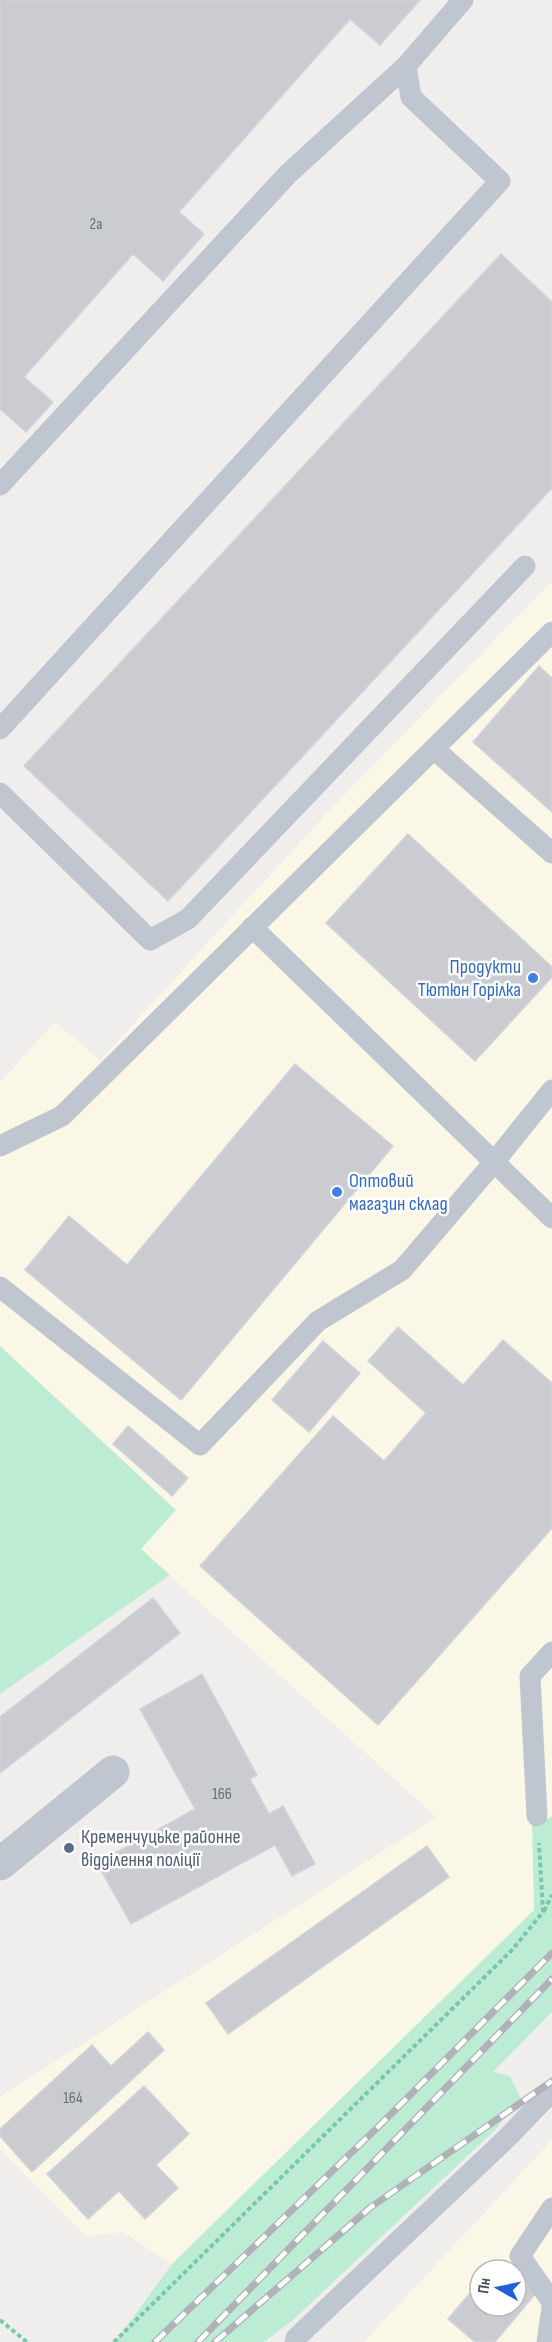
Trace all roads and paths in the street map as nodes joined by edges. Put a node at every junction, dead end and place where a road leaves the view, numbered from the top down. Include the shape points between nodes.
1 (463, 0) edge
2 (406, 66) junction
3 (0, 485) edge
4 (525, 566) dead end
5 (552, 632) edge
6 (0, 729) edge
7 (434, 749) junction
8 (0, 793) edge
9 (552, 854) edge
10 (252, 927) junction
11 (552, 1090) edge
12 (0, 1146) edge
13 (495, 1161) junction
14 (552, 1218) edge
15 (0, 1287) edge
16 (552, 1652) edge
17 (113, 1772) dead end
18 (537, 1816) joint
19 (0, 1864) edge
20 (552, 1894) edge
21 (543, 1912) junction
22 (552, 2091) edge
23 (552, 2208) edge
24 (552, 2302) edge
25 (552, 2308) edge
26 (0, 2320) edge
27 (27, 2342) edge
28 (114, 2342) edge
29 (295, 2342) edge
30 (547, 2342) edge

1 - 2 lane
2 - 3 lane via 288,174
2 - 6 lane via 411,97 500,182
4 - 8 lane via 188,919 150,940
5 - 7 lane
7 - 9 lane
7 - 10 lane
10 - 12 lane via 62,1116
10 - 13 lane
11 - 13 lane
13 - 14 lane
13 - 15 lane via 402,1270 318,1321 200,1445
16 - 18 lane via 530,1676
17 - 19 street
18 - 21 path
20 - 21 path
21 - 28 path via 513,1950
22 - 29 lane
23 - 24 lane via 520,2256
25 - 30 lane
26 - 27 path

